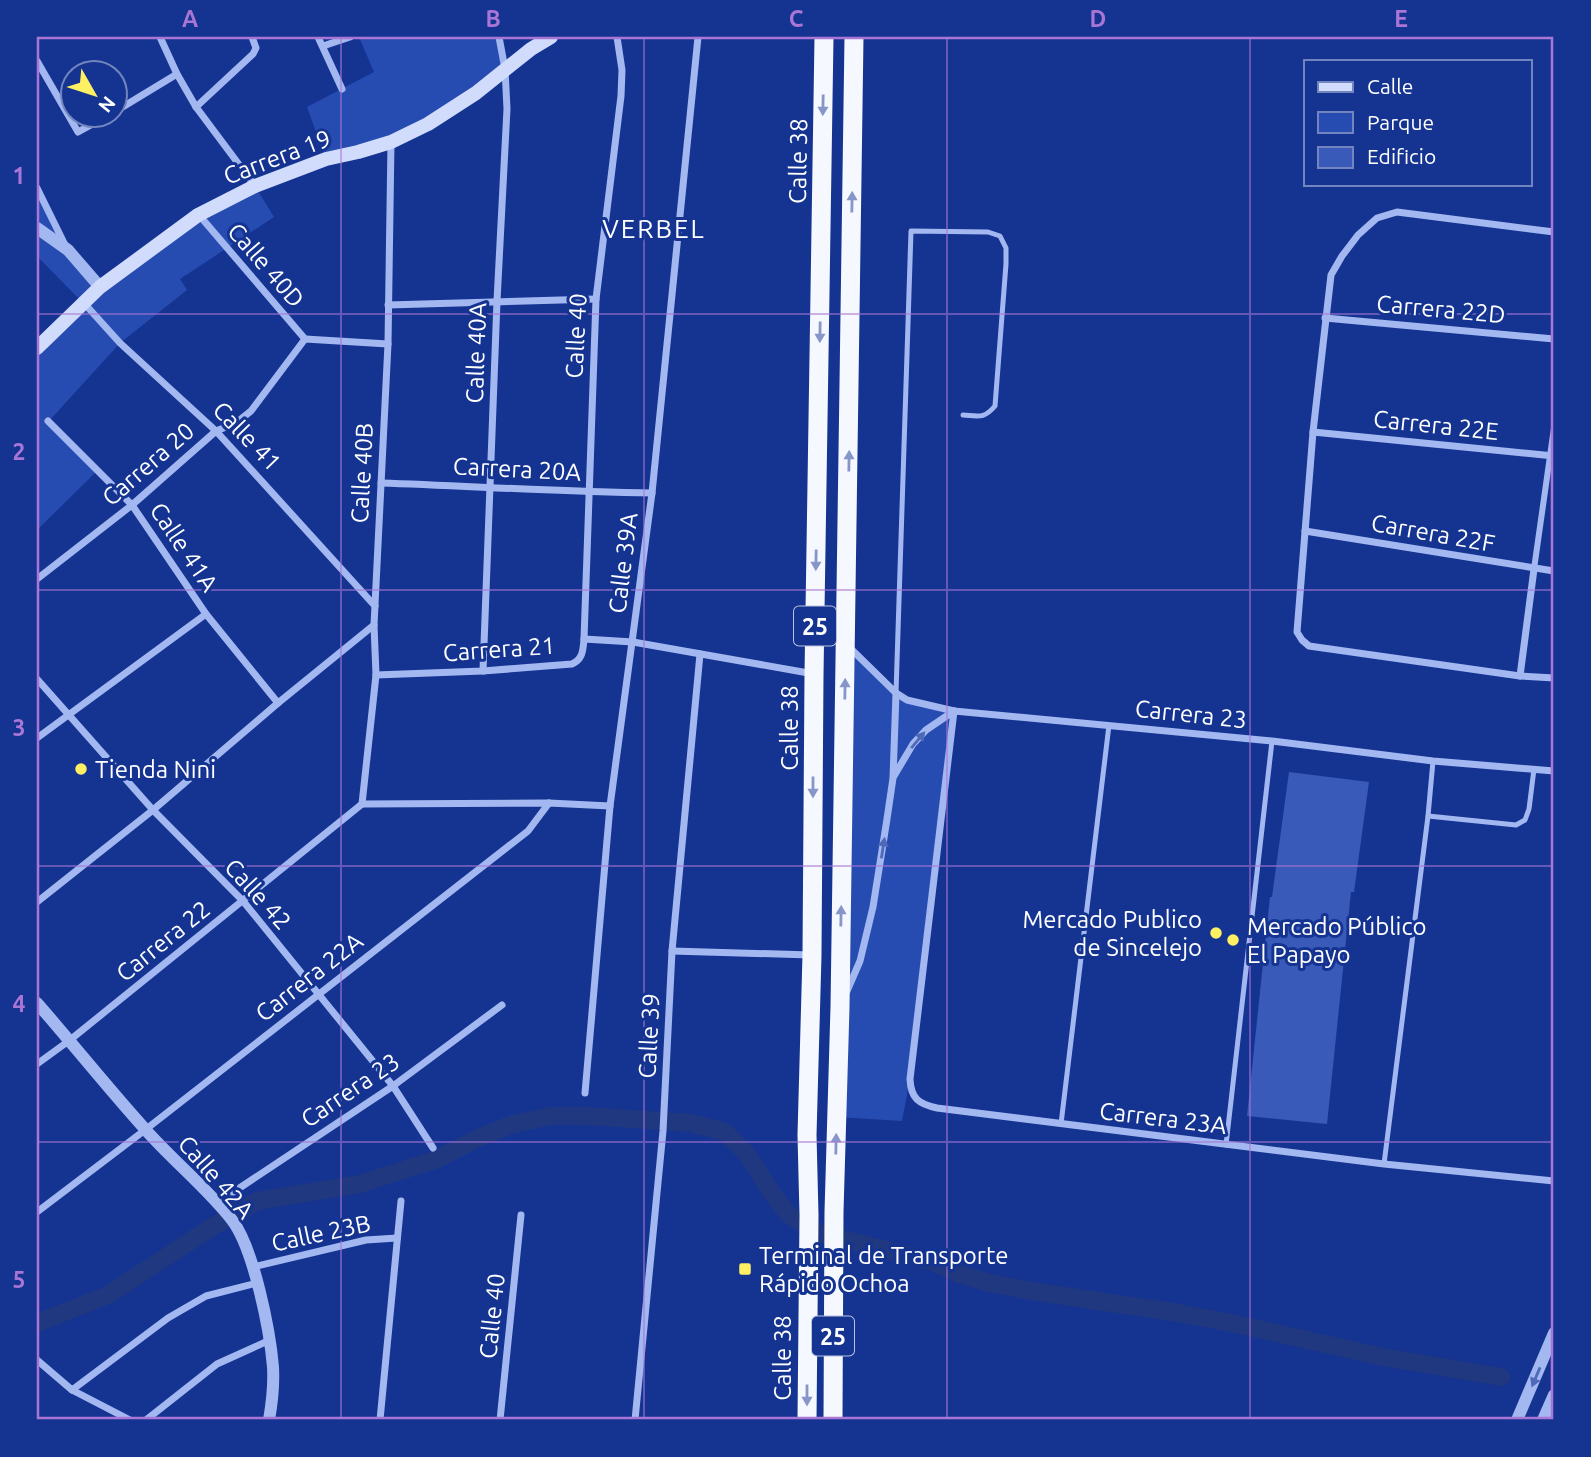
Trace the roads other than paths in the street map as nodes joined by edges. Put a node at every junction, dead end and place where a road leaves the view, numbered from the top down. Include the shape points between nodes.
1 (160, 37) edge
2 (318, 37) edge
3 (350, 37) edge
4 (499, 37) edge
5 (551, 37) edge
6 (617, 37) edge
7 (698, 37) edge
8 (824, 37) edge
9 (854, 37) edge
10 (253, 39) edge
11 (323, 46) junction
12 (37, 61) edge
13 (505, 69) junction
14 (177, 74) junction
15 (342, 89) dead end
16 (60, 101) edge
17 (130, 103) edge
18 (196, 107) junction
19 (391, 142) junction
20 (255, 186) junction
21 (37, 188) edge
22 (198, 215) junction
23 (37, 228) edge
24 (1554, 232) edge
25 (68, 250) junction
26 (100, 287) junction
27 (596, 299) junction
28 (497, 301) junction
29 (83, 302) junction
30 (388, 305) junction
31 (1325, 318) junction
32 (305, 339) junction
33 (1554, 339) edge
34 (388, 344) junction
35 (37, 346) edge
36 (963, 415) dead end
37 (48, 421) dead end
38 (1554, 429) edge
39 (216, 432) junction
40 (1313, 432) junction
41 (1552, 456) edge
42 (381, 483) junction
43 (490, 486) junction
44 (588, 492) junction
45 (652, 493) junction
46 (132, 505) junction
47 (1305, 531) junction
48 (1534, 569) junction
49 (1554, 571) edge
50 (37, 579) edge
51 (375, 606) junction
52 (206, 614) junction
53 (374, 625) junction
54 (584, 639) junction
55 (632, 642) junction
56 (846, 644) junction
57 (700, 654) junction
58 (484, 671) junction
59 (376, 675) junction
60 (814, 675) junction
61 (1520, 676) junction
62 (1554, 678) edge
63 (37, 679) edge
64 (896, 693) junction
65 (278, 703) junction
66 (954, 711) junction
67 (68, 714) junction
68 (1109, 725) junction
69 (37, 738) edge
70 (1272, 741) junction
71 (1433, 761) junction
72 (1534, 769) junction
73 (1554, 771) edge
74 (893, 778) junction
75 (549, 803) junction
76 (362, 804) junction
77 (610, 806) junction
78 (153, 810) junction
79 (1428, 816) junction
80 (243, 901) junction
81 (37, 902) edge
82 (672, 951) junction
83 (812, 955) junction
84 (318, 995) junction
85 (37, 1003) edge
86 (502, 1005) dead end
87 (840, 1007) junction
88 (70, 1040) junction
89 (37, 1064) edge
90 (393, 1086) junction
91 (585, 1093) dead end
92 (1061, 1124) junction
93 (145, 1130) junction
94 (1226, 1145) junction
95 (433, 1148) dead end
96 (1384, 1164) junction
97 (1554, 1181) edge
98 (401, 1201) dead end
99 (221, 1207) junction
100 (37, 1212) edge
101 (521, 1215) dead end
102 (397, 1238) junction
103 (253, 1267) junction
104 (257, 1283) junction
105 (1554, 1333) edge
106 (270, 1340) junction
107 (37, 1360) edge
108 (72, 1390) junction
109 (1554, 1395) edge
110 (130, 1420) edge
111 (146, 1420) edge
112 (270, 1420) edge
113 (380, 1420) edge
114 (500, 1420) edge
115 (635, 1420) edge
116 (807, 1420) edge
117 (833, 1420) edge
118 (1517, 1420) edge
119 (1543, 1420) edge

1 - 14 street
2 - 11 street
3 - 11 street
4 - 13 street, Calle 40A
5 - 13 main road, Carrera 19
6 - 27 street, Calle 40 via 621,96
7 - 45 street, Calle 39A
8 -> 60 highway, Calle 38 / 25
56 -> 9 highway, 25
10 - 18 street via 253,54
11 - 15 street
12 - 16 street
13 - 19 main road, Carrera 19 via 452,109
13 - 28 street, Calle 40A
14 - 17 street
14 - 18 street
18 - 20 street
19 - 20 main road, Carrera 19 via 326,159
19 - 30 street, Calle 40B
20 - 22 main road, Carrera 19
21 - 25 street
22 - 26 main road, Carrera 19
22 - 32 street, Calle 40D
23 - 25 street
24 - 31 street via 1396,212 1377,218 1358,235 1331,275
25 - 26 street
26 - 29 main road, Carrera 19
27 - 28 street
27 - 44 street, Calle 40
28 - 30 street
28 - 43 street, Calle 40A
29 - 35 main road, Carrera 19
29 - 39 street, Calle 41
30 - 34 street, Calle 40B
31 - 33 street, Carrera 22D
31 - 40 street
32 - 34 street
32 - 39 street, Carrera 20 via 251,411
34 - 42 street, Calle 40B
36 - 64 lane via 988,414 995,406 1006,248 999,236 988,232 911,231
37 - 46 street, Calle 41A
38 - 41 street
39 - 46 street, Carrera 20
39 - 51 street, Calle 41
40 - 41 street, Carrera 22E
40 - 47 street
41 - 48 street
42 - 43 street, Carrera 20A
42 - 51 street, Calle 40B
43 - 44 street, Carrera 20A
43 - 58 street, Calle 40A
44 - 45 street, Carrera 20A
44 - 54 street, Calle 40
45 - 55 street, Calle 39A
46 - 50 street, Carrera 20
46 - 52 street, Calle 41A
47 - 48 street, Carrera 22F
47 - 61 street via 1297,632 1309,646
48 - 49 street, Carrera 22F
48 - 61 street
51 - 53 street, Calle 40B
52 - 65 street, Calle 41A
52 - 67 street
53 - 59 street, Calle 40B
53 - 65 street
54 - 55 street, Carrera 21
54 - 58 street, Carrera 21 via 579,661 572,664
55 - 57 street, Carrera 21
55 - 77 street, Calle 39A
56 - 64 street, Carrera 23
87 -> 56 highway, 25
57 - 60 street, Carrera 21
57 - 82 street, Calle 39
58 - 59 street, Carrera 21
59 - 76 street, Calle 40B
60 -> 83 highway, Calle 38 / 25
61 - 62 street
63 - 67 street, Calle 42
64 - 66 street, Carrera 23 via 918,704
64 - 74 street
65 - 78 street
66 - 68 street, Carrera 23
74 -> 66 street via 913,744
66 - 92 street, Carrera 23A via 911,1091 925,1105 937,1108
67 - 69 street
67 - 78 street, Calle 42
68 - 70 street, Carrera 23
68 - 92 lane
70 - 71 street, Carrera 23
70 - 94 lane
71 - 72 street, Carrera 23
71 - 79 lane
72 - 73 street, Carrera 23
72 - 79 lane via 1525,820 1516,825
87 -> 74 street via 860,961 873,907
75 - 76 street
75 - 77 street
75 - 84 street, Carrera 22A via 527,831
76 - 80 street, Carrera 22
77 - 91 street, Calle 39A
78 - 80 street, Calle 42
78 - 81 street
79 - 96 lane
80 - 84 street, Calle 42
80 - 88 street, Carrera 22
82 - 83 street
82 - 115 street, Calle 39 via 663,1130
83 -> 116 highway, Calle 38 / 25
84 - 90 street, Calle 42
84 - 93 street, Carrera 22A
85 - 88 street, Calle 42A
86 - 90 street, Carrera 23
117 -> 87 highway, 25
88 - 89 street, Carrera 22
88 - 93 street, Calle 42A
90 - 95 street, Calle 42
90 - 99 street, Carrera 23
92 - 94 street, Carrera 23A
93 - 99 street, Calle 42A
93 - 100 street, Carrera 22A
94 - 96 street, Carrera 23A
96 - 97 street, Carrera 23A
98 - 102 street
99 - 103 street, Calle 42A via 241,1235
101 - 114 street, Calle 40
102 - 103 street, Calle 23B via 366,1240
102 - 113 street
103 - 104 street, Calle 42A
104 - 106 street, Calle 42A
104 - 108 street via 206,1296 168,1318
105 -> 118 street
106 - 111 street via 217,1364
106 - 112 street, Calle 42A
107 - 108 street
108 - 110 street
109 - 119 street

